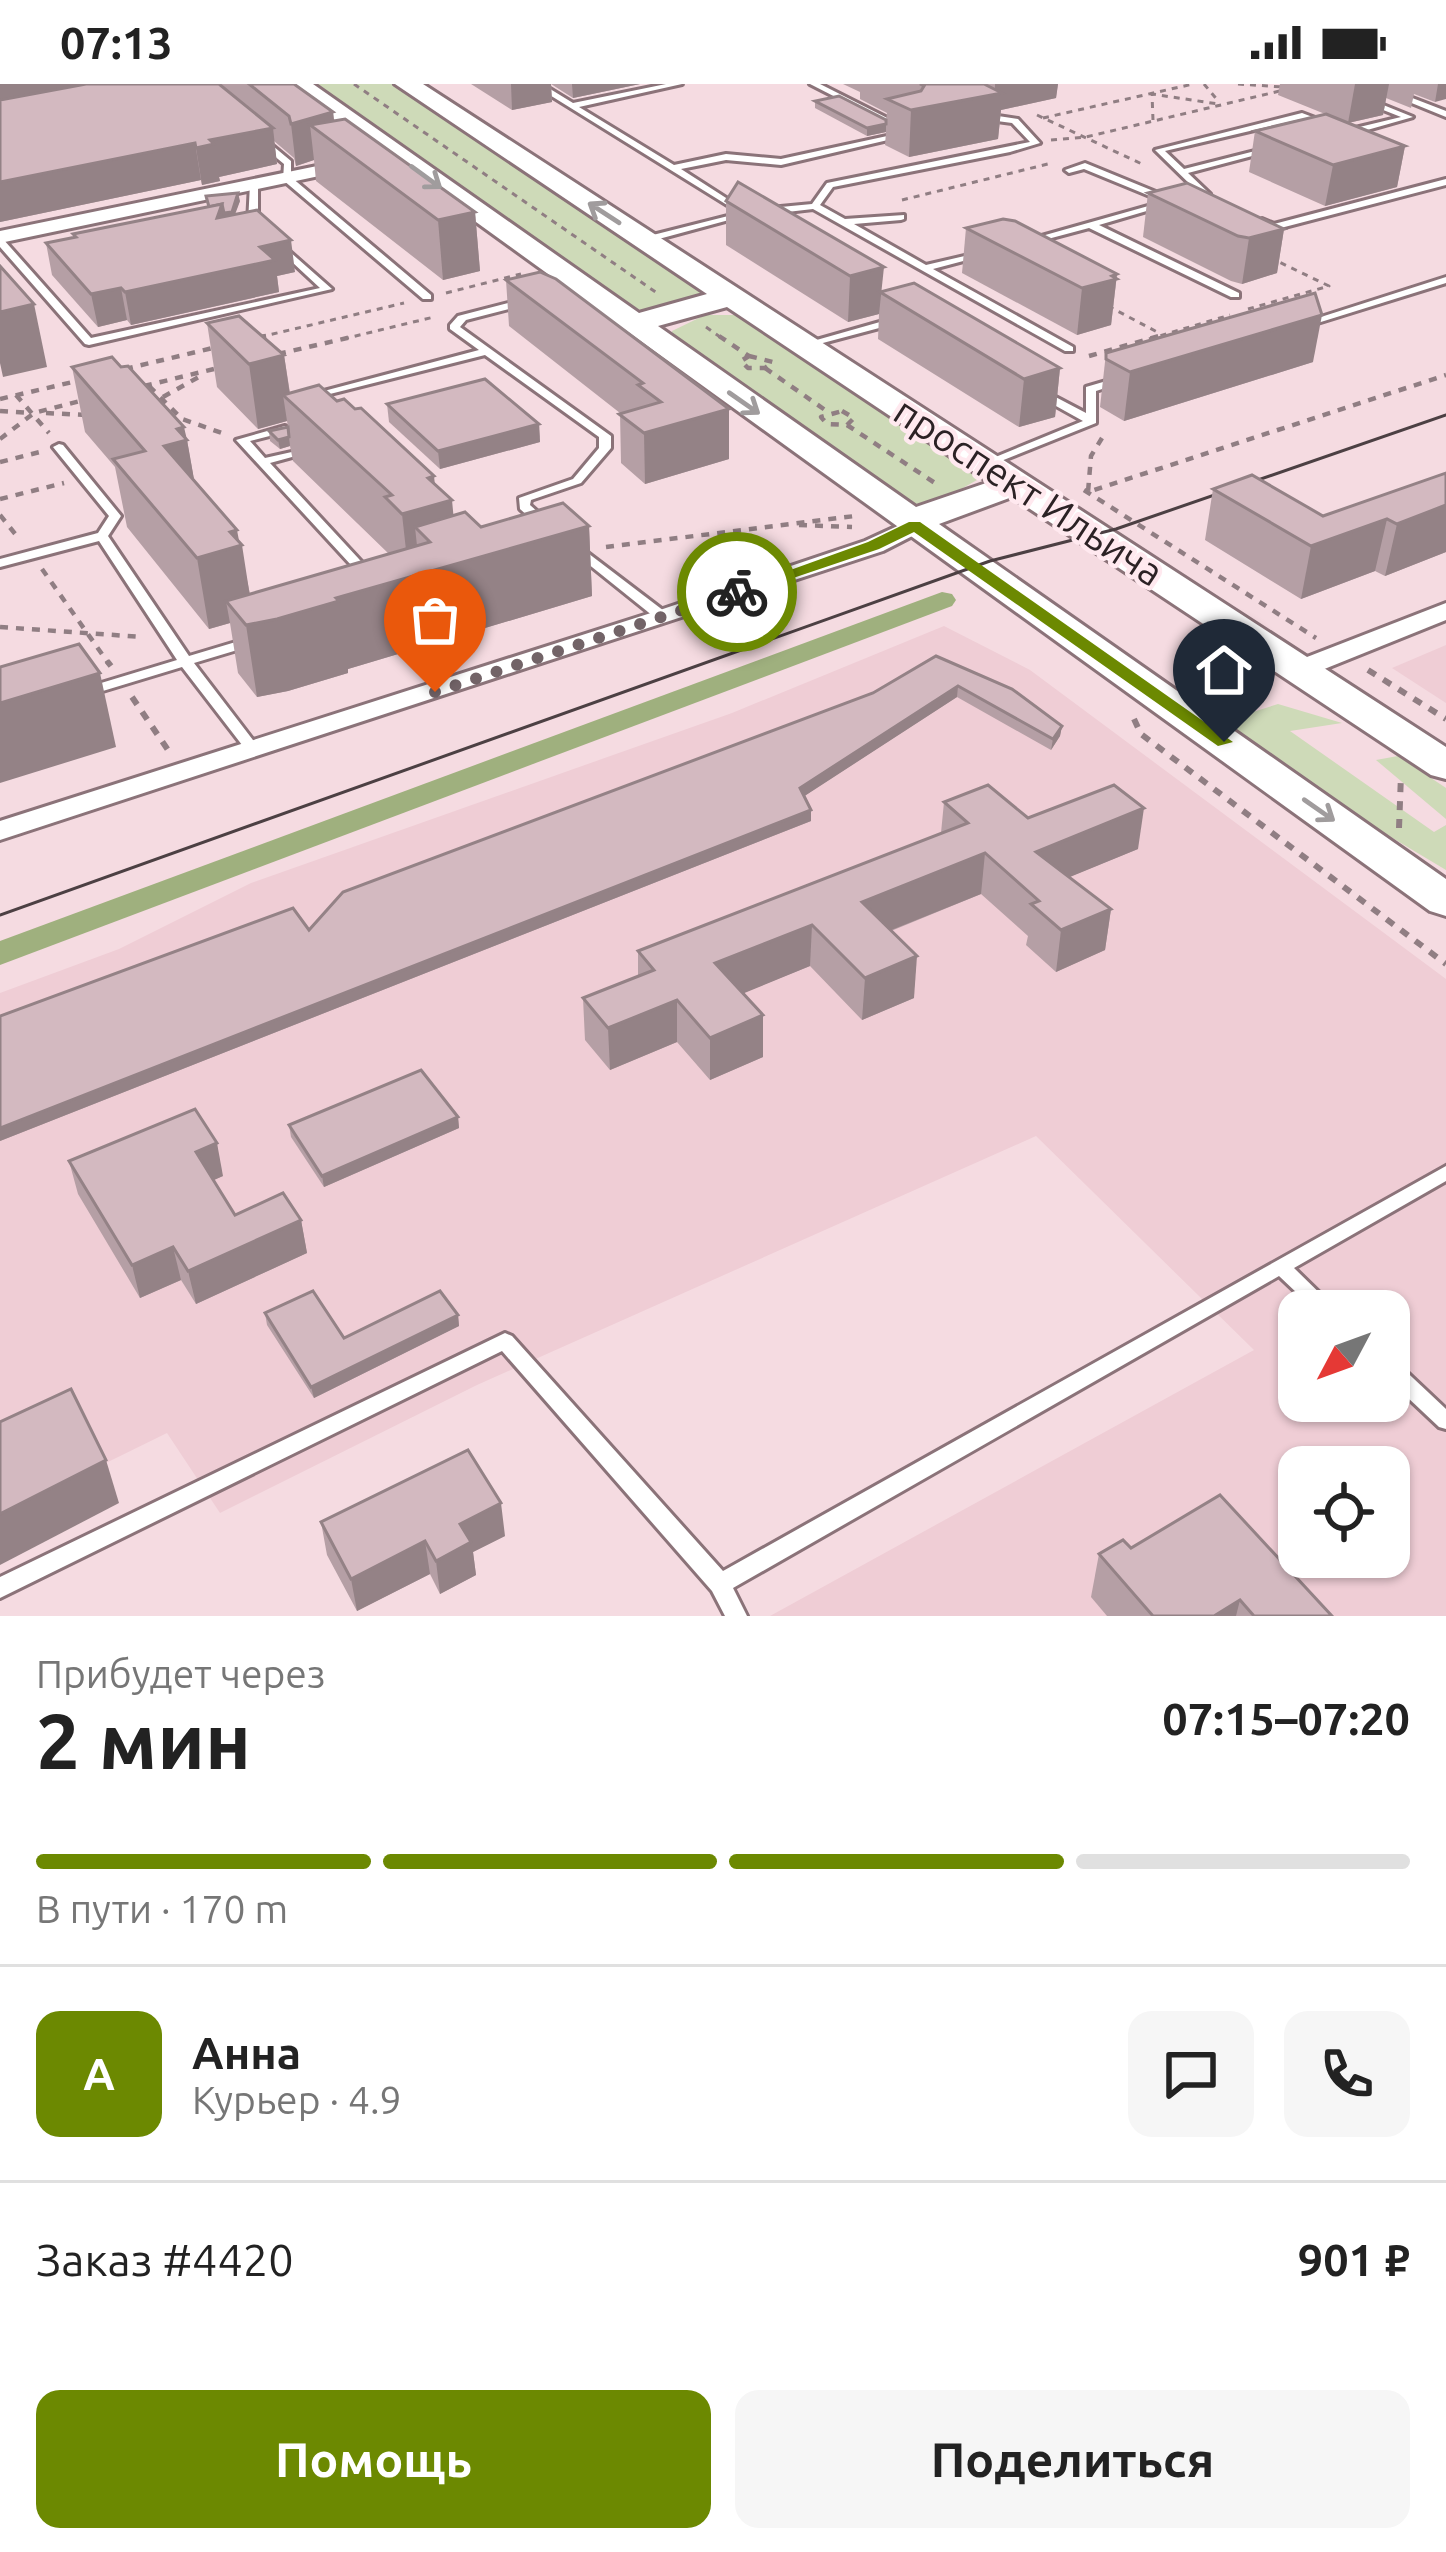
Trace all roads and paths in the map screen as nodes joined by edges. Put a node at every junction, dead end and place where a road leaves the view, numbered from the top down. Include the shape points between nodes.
1 (297, 84) edge
2 (354, 84) edge
3 (407, 84) edge
4 (536, 84) edge
5 (678, 84) edge
6 (814, 84) edge
7 (1193, 84) edge
8 (1204, 84) edge
9 (1238, 84) edge
10 (1369, 84) edge
11 (1345, 92) dead end
12 (1152, 94) junction
13 (1221, 105) junction
14 (572, 106) junction
15 (964, 109) edge
16 (1024, 109) dead end
17 (1446, 114) edge
18 (1043, 118) junction
19 (1153, 120) junction
20 (1016, 121) junction
21 (1330, 127) junction
22 (1308, 133) edge
23 (254, 134) edge
24 (447, 137) dead end
25 (1086, 137) junction
26 (433, 138) junction
27 (1036, 143) junction
28 (441, 144) junction
29 (1287, 146) edge
30 (390, 150) junction
31 (452, 151) junction
32 (437, 152) dead end
33 (1055, 163) dead end
34 (672, 168) junction
35 (1149, 168) dead end
36 (1069, 170) dead end
37 (1182, 172) junction
38 (286, 178) junction
39 (1446, 182) edge
40 (254, 184) junction
41 (1424, 187) junction
42 (1205, 194) junction
43 (1446, 196) edge
44 (1189, 198) edge
45 (1222, 202) edge
46 (890, 203) dead end
47 (815, 206) junction
48 (748, 214) junction
49 (901, 218) dead end
50 (1256, 219) edge
51 (844, 222) junction
52 (253, 223) junction
53 (1091, 224) junction
54 (230, 227) edge
55 (0, 239) edge
56 (1021, 243) edge
57 (639, 249) junction
58 (998, 249) edge
59 (616, 264) junction
60 (48, 265) edge
61 (923, 268) junction
62 (25, 270) junction
63 (524, 273) edge
64 (1446, 280) edge
65 (573, 281) junction
66 (972, 295) junction
67 (1235, 295) dead end
68 (662, 296) dead end
69 (428, 297) junction
70 (731, 297) junction
71 (530, 300) edge
72 (952, 300) edge
73 (1100, 302) edge
74 (462, 318) junction
75 (693, 318) dead end
76 (906, 318) edge
77 (632, 324) junction
78 (1290, 328) edge
79 (258, 338) edge
80 (804, 345) junction
81 (1181, 345) edge
82 (216, 348) edge
83 (1069, 349) joint
84 (487, 351) junction
85 (278, 354) edge
86 (748, 356) junction
87 (234, 365) edge
88 (765, 368) junction
89 (212, 370) junction
90 (106, 374) edge
91 (1446, 375) edge
92 (93, 377) edge
93 (1128, 377) joint
94 (149, 385) junction
95 (1030, 387) edge
96 (92, 388) edge
97 (125, 391) edge
98 (16, 395) junction
99 (102, 396) edge
100 (162, 398) junction
101 (0, 399) edge
102 (79, 402) junction
103 (145, 407) edge
104 (0, 410) edge
105 (308, 410) edge
106 (828, 412) junction
107 (34, 413) junction
108 (68, 414) junction
109 (88, 415) edge
110 (164, 418) edge
111 (182, 418) junction
112 (1092, 421) junction
113 (847, 424) junction
114 (300, 425) edge
115 (0, 440) edge
116 (242, 440) junction
117 (322, 446) edge
118 (59, 447) joint
119 (0, 462) edge
120 (262, 462) junction
121 (987, 463) junction
122 (85, 477) junction
123 (1019, 483) junction
124 (941, 488) dead end
125 (0, 499) edge
126 (861, 515) dead end
127 (2, 520) edge
128 (789, 524) junction
129 (915, 525) junction
130 (853, 527) dead end
131 (553, 531) edge
132 (101, 536) junction
133 (567, 544) edge
134 (582, 550) junction
135 (31, 554) junction
136 (0, 563) edge
137 (374, 582) edge
138 (1446, 611) edge
139 (662, 617) junction
140 (0, 627) edge
141 (88, 634) junction
142 (276, 634) edge
143 (170, 638) junction
144 (185, 662) junction
145 (1298, 670) junction
146 (121, 681) junction
147 (61, 700) edge
148 (1127, 704) dead end
149 (254, 751) junction
150 (1402, 756) dead end
151 (1446, 766) edge
152 (184, 773) junction
153 (0, 831) edge
154 (1398, 844) dead end
155 (1446, 902) edge
156 (1446, 964) edge
157 (1446, 1173) edge
158 (1281, 1267) junction
159 (1306, 1290) edge
160 (1410, 1388) edge
161 (1446, 1421) edge
162 (720, 1584) junction
163 (0, 1588) edge
164 (736, 1616) edge

1 - 30 street
2 - 26 path
57 -> 3 street, проспект Ильича
4 - 14 lane
5 - 14 lane
6 - 34 lane via 914,133 781,162 726,157
7 - 12 path
8 - 13 path
9 - 13 path via 1294,88
10 - 17 lane
11 - 21 lane via 1409,117 1346,133
12 - 13 path
12 - 18 path
12 - 19 path
13 - 19 path
14 - 34 lane
15 - 20 lane
16 - 18 path
18 - 20 path
18 - 25 path
19 - 25 path
20 - 27 lane
21 - 22 lane
21 - 37 lane via 1302,116 1160,150
23 - 38 lane via 288,163
24 - 26 path
25 - 27 path
25 - 35 path
26 - 28 path
26 - 28 path via 422,146
27 - 47 lane via 830,185
28 - 31 path
28 - 31 path via 460,144
29 - 37 lane
30 - 38 street
30 -> 65 street
31 - 32 path
31 - 59 path
33 - 46 path
34 - 48 lane
36 - 53 lane via 1084,166 1173,202
37 - 42 lane
38 - 40 street
38 - 69 lane
39 - 41 lane
40 - 52 lane
40 - 55 street
41 - 43 lane
41 - 50 lane via 1273,227
42 - 44 lane
42 - 45 lane
47 - 48 lane
47 - 51 lane
48 - 57 lane
49 - 51 lane
51 - 61 lane
52 - 54 lane
52 - 62 lane via 327,289 88,342
53 - 56 lane
53 - 67 lane
55 - 62 lane
57 - 59 path
57 - 70 street, проспект Ильича
58 - 61 lane
59 - 65 path
59 - 68 path
60 - 62 lane
61 - 66 lane
63 - 69 path
64 - 78 lane
65 - 77 street
66 - 72 lane
66 - 83 lane
69 - 79 path
70 - 77 street
70 - 80 street, проспект Ильича
71 - 74 lane
73 - 81 path
74 - 84 lane via 454,327
74 - 85 path via 432,317
75 - 86 path
76 - 80 lane
77 -> 129 street
80 - 121 street, проспект Ильича
82 - 90 path
83 - 93 path
84 - 105 lane via 298,399
84 - 131 lane via 605,436 605,448 578,481 524,498
86 - 88 path via 771,359
86 - 88 path via 744,366
87 - 89 path
88 - 106 path
89 - 94 path
89 - 100 path
91 - 112 path via 1088,492 1091,456 1102,439
92 - 98 path
93 - 112 lane via 1090,389
94 - 97 path
94 - 100 path
95 - 112 lane
96 - 102 path
98 - 101 path
98 - 107 path
99 - 102 path
100 - 103 path
100 - 111 path
102 - 107 path
102 - 108 path
104 - 107 path
106 - 113 path via 852,415
106 - 113 path via 822,421
107 - 108 path
107 - 108 path via 52,437
107 - 115 path
108 - 109 path
110 - 111 path
111 - 116 path
112 - 121 lane
113 - 124 path
114 - 116 lane
116 - 120 lane
117 - 120 lane
118 - 119 path
118 - 122 lane
120 - 137 lane
121 - 123 street, проспект Ильича
122 - 125 path
122 - 132 lane via 115,517
123 - 129 street
123 - 145 street, проспект Ильича
126 - 128 path
127 - 135 path
128 - 130 path
128 - 134 path
129 - 139 street
129 -> 155 street
132 - 135 lane
132 - 143 lane
133 - 134 lane
134 - 139 lane
135 - 136 lane
135 - 141 path
138 - 145 street
139 - 149 street
140 - 141 path
141 - 143 path
141 - 146 path
142 - 144 lane
143 - 144 lane
144 - 146 lane
144 - 149 lane
145 - 151 street, проспект Ильича
146 - 147 lane
146 - 152 path
148 - 156 path via 1141,734
149 - 152 street
150 - 154 path
152 - 153 street
157 - 158 lane
158 - 159 lane
158 - 162 lane
160 - 161 lane
162 - 163 lane via 505,1341
162 - 164 lane

